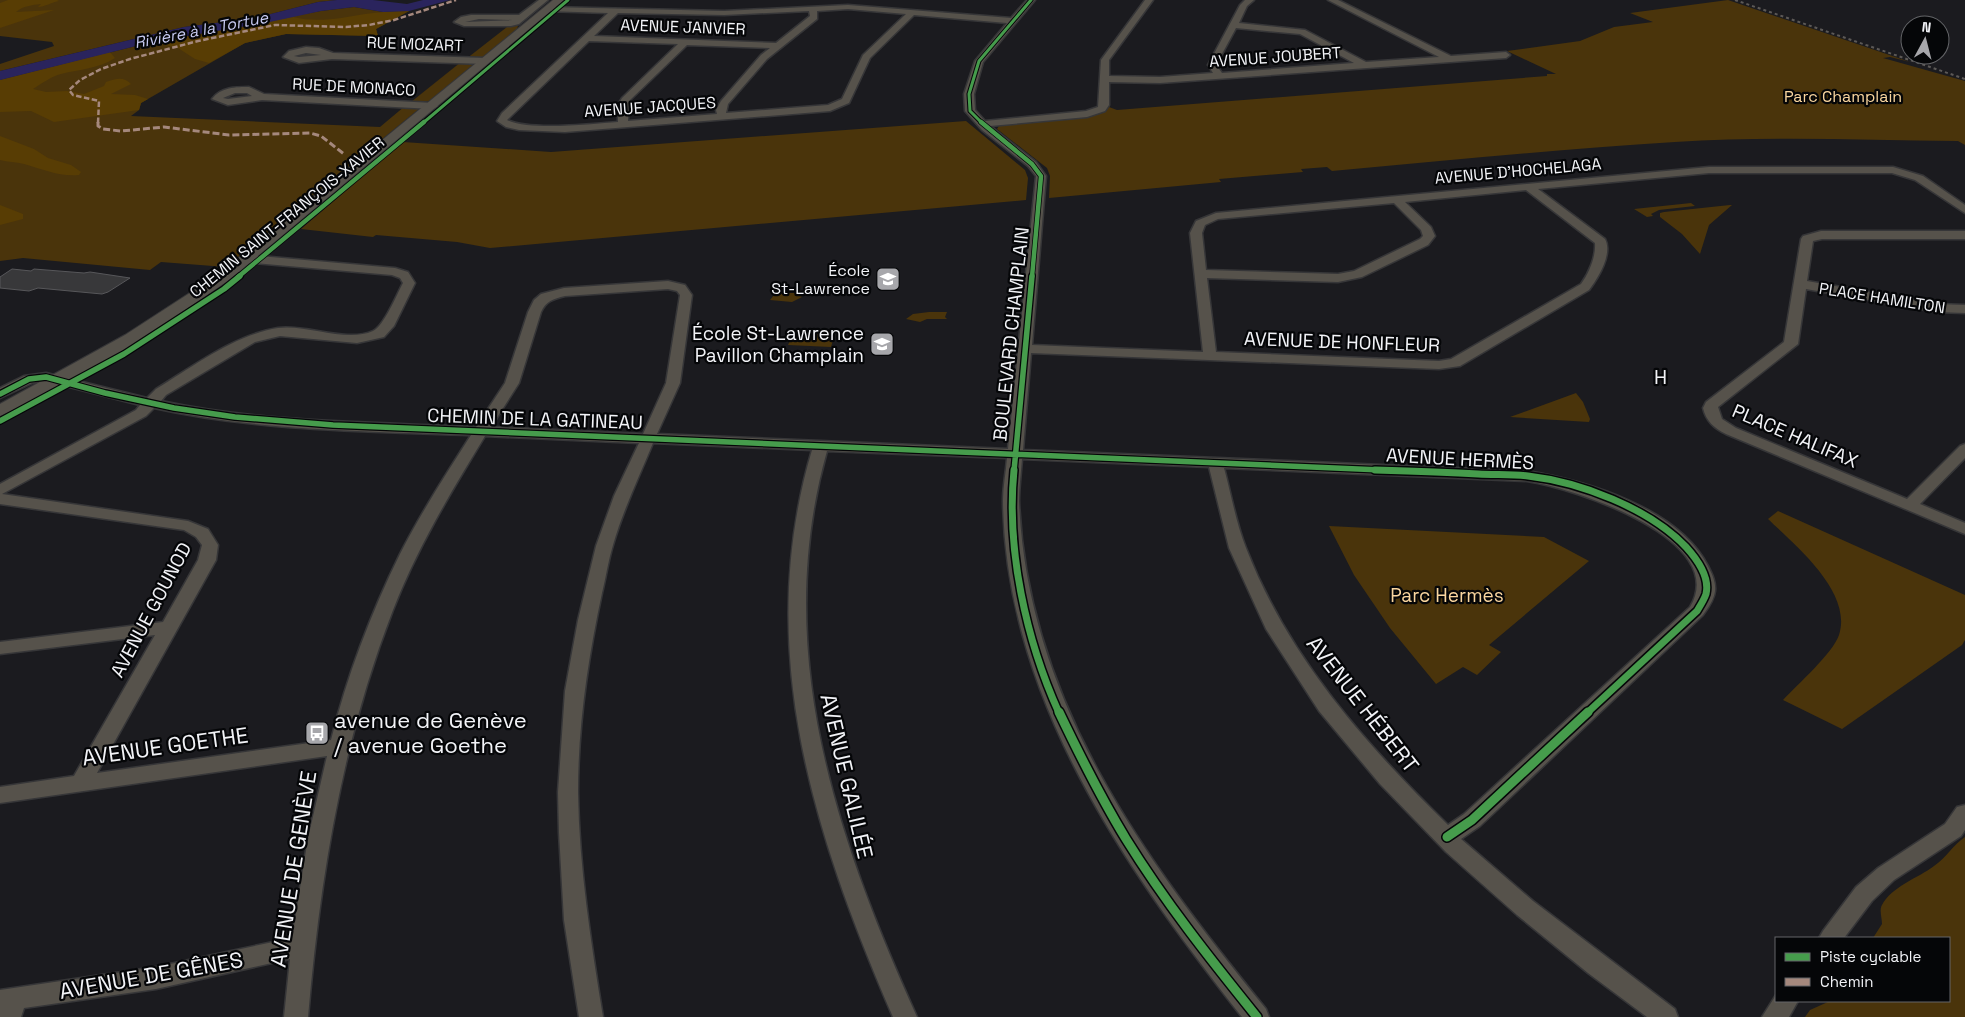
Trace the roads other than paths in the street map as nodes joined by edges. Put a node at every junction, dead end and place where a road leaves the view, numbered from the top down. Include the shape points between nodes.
1 (560, 0) edge
2 (1031, 0) edge
3 (1149, 0) edge
4 (1250, 0) edge
5 (1332, 0) edge
6 (546, 4) edge
7 (813, 8) junction
8 (616, 10) junction
9 (913, 12) junction
10 (521, 18) junction
11 (1012, 21) junction
12 (1233, 25) junction
13 (586, 38) junction
14 (686, 42) junction
15 (779, 46) junction
16 (1506, 54) dead end
17 (332, 56) dead end
18 (1449, 59) junction
19 (486, 61) junction
20 (1364, 65) junction
21 (1219, 76) junction
22 (1104, 79) junction
23 (262, 97) dead end
24 (433, 106) junction
25 (722, 117) junction
26 (623, 124) junction
27 (982, 124) junction
28 (1527, 186) junction
29 (1396, 200) junction
30 (1965, 210) edge
31 (1965, 235) edge
32 (247, 259) junction
33 (1200, 274) junction
34 (1800, 284) junction
35 (1965, 309) edge
36 (1024, 349) junction
37 (1210, 356) junction
38 (59, 380) junction
39 (0, 394) edge
40 (150, 403) junction
41 (0, 411) edge
42 (480, 431) junction
43 (647, 438) junction
44 (821, 446) junction
45 (1965, 449) edge
46 (1014, 454) junction
47 (1216, 462) junction
48 (0, 490) edge
49 (0, 499) edge
50 (1910, 505) junction
51 (1965, 529) edge
52 (168, 627) junction
53 (0, 648) edge
54 (337, 747) junction
55 (80, 783) junction
56 (0, 795) edge
57 (1961, 824) edge
58 (1447, 837) junction
59 (1832, 937) edge
60 (302, 946) junction
61 (1785, 1002) edge
62 (8, 1005) edge
63 (296, 1017) edge
64 (591, 1017) edge
65 (905, 1017) edge
66 (1256, 1017) edge
67 (1666, 1017) edge
68 (1774, 1017) edge

1 - 6 street, CHEMIN SAINT-FRANÇOIS-XAVIER
2 - 11 street, BOULEVARD CHAMPLAIN
3 - 22 street via 1105,60
4 - 12 street
5 - 18 street
6 - 8 street
6 - 10 street
6 - 19 street, CHEMIN SAINT-FRANÇOIS-XAVIER
7 - 8 street
7 - 9 street
7 - 15 street via 814,17
8 - 13 street, AVENUE JACQUES
9 - 11 street
9 - 25 street, AVENUE JACQUES via 866,57 848,99 842,104 821,110
10 - 10 street via 473,17 458,22 504,25
11 - 27 street, BOULEVARD CHAMPLAIN via 975,69 969,107
12 - 20 street via 1302,32
12 - 21 street via 1212,65
13 - 14 street, AVENUE JANVIER
13 - 26 street, AVENUE JACQUES via 504,114 502,121 514,126 554,129
14 - 15 street, AVENUE JANVIER
14 - 26 street via 625,100 622,105
15 - 25 street via 764,57 722,105
16 - 18 street, AVENUE JOUBERT
17 - 19 street, RUE MOZART
18 - 20 street, AVENUE JOUBERT
19 - 24 street, CHEMIN SAINT-FRANÇOIS-XAVIER
20 - 21 street, AVENUE JOUBERT
21 - 22 street, AVENUE JOUBERT
22 - 27 street via 1104,105 1095,113
23 - 24 street, RUE DE MONACO
24 - 32 street, CHEMIN SAINT-FRANÇOIS-XAVIER
25 - 26 street, AVENUE JACQUES
27 - 36 street, BOULEVARD CHAMPLAIN via 1032,164 1041,176
28 - 29 street, AVENUE D'HOCHELAGA
28 - 30 street, AVENUE D'HOCHELAGA via 1717,169 1882,169 1918,178
28 - 37 street, AVENUE DE HONFLEUR via 1598,240 1602,251 1585,287 1467,358 1439,365
29 - 33 street, AVENUE D'HOCHELAGA via 1209,218 1196,230
29 - 33 street via 1427,229 1429,236 1424,242 1358,274 1338,278
31 - 34 street, PLACE HALIFAX via 1810,237 1805,240
32 - 38 street, CHEMIN SAINT-FRANÇOIS-XAVIER via 164,319
32 - 40 street via 389,271 407,277 409,283 387,326 379,334 357,339 289,332 258,336 181,379
33 - 37 street, AVENUE D'HOCHELAGA
34 - 35 street, PLACE HAMILTON via 1937,308
34 - 50 street, PLACE HALIFAX via 1791,344 1711,405 1712,417 1731,431
36 - 37 street, AVENUE DE HONFLEUR
36 - 46 street, BOULEVARD CHAMPLAIN
38 - 39 street, CHEMIN DE LA GATINEAU via 35,377
38 - 40 street, CHEMIN DE LA GATINEAU
38 - 41 street, CHEMIN SAINT-FRANÇOIS-XAVIER
40 - 42 street, CHEMIN DE LA GATINEAU via 264,420
40 - 48 street via 141,413
42 - 43 street, CHEMIN DE LA GATINEAU
42 - 43 street, AVENUE DE GENÈVE via 513,381 542,300 564,292 668,284 682,288 686,294 673,383
42 - 54 street, AVENUE DE GENÈVE via 437,500 393,587
43 - 44 street, CHEMIN DE LA GATINEAU
43 - 64 street via 604,546 580,655 572,722 568,792 573,876 576,920
44 - 46 street, CHEMIN DE LA GATINEAU
44 - 65 street, AVENUE GALILÉE via 806,502 798,565 796,605 802,690 815,762 836,843 864,921
45 - 50 street
46 - 47 street, AVENUE HERMÈS
46 - 66 street, BOULEVARD CHAMPLAIN via 1011,517 1017,572 1035,648 1058,709 1082,760 1136,856 1195,940
47 - 58 street, AVENUE HÉBERT via 1224,508 1239,555 1289,651 1359,746
47 - 58 street, AVENUE HERMÈS via 1556,480 1590,491 1654,522 1681,541 1698,560 1706,592 1697,611 1472,820
49 - 52 street, AVENUE GOUNOD via 179,525 202,534 208,539 210,552
50 - 51 street, PLACE HALIFAX
52 - 53 street
52 - 55 street, AVENUE GOUNOD
54 - 55 street, AVENUE GOETHE
54 - 60 street, AVENUE DE GENÈVE
55 - 56 street, AVENUE GOETHE
57 - 59 street via 1886,874 1864,894
58 - 67 street, AVENUE HÉBERT via 1544,924
60 - 62 street, AVENUE DE GÊNES via 156,978
60 - 63 street, AVENUE DE GENÈVE
61 - 68 street

